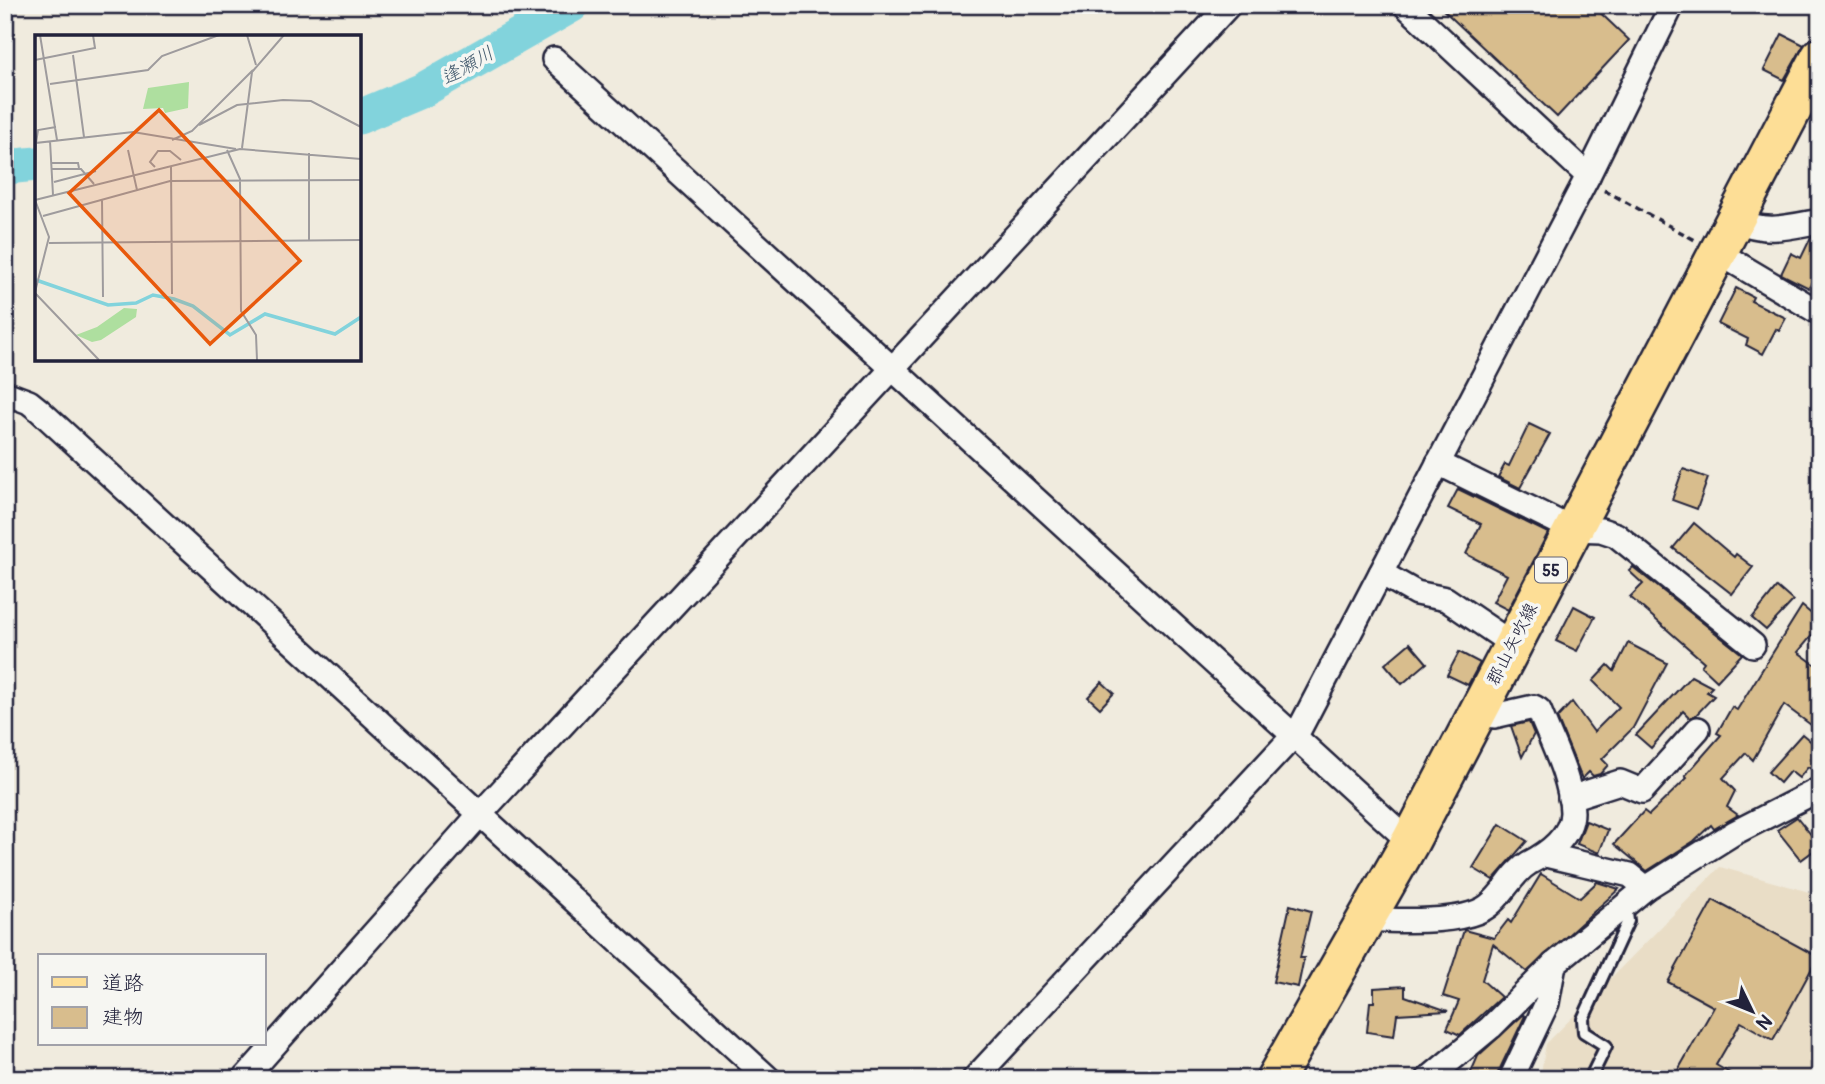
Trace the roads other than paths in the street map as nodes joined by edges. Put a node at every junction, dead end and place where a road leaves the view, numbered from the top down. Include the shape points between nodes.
1 (1229, 5) edge
2 (1405, 5) edge
3 (1672, 5) edge
4 (1820, 57) edge
5 (554, 59) dead end
6 (1588, 176) junction
7 (1735, 220) junction
8 (1820, 221) edge
9 (1719, 253) junction
10 (1817, 305) edge
11 (895, 369) junction
12 (5, 393) edge
13 (1438, 463) junction
14 (1572, 529) junction
15 (1381, 573) junction
16 (1512, 644) junction
17 (1753, 645) dead end
18 (1476, 713) junction
19 (1698, 729) dead end
20 (1293, 738) junction
21 (1820, 789) edge
22 (1570, 798) junction
23 (481, 813) junction
24 (1409, 842) junction
25 (1546, 855) junction
26 (1647, 888) junction
27 (1626, 905) junction
28 (1367, 919) junction
29 (1554, 964) junction
30 (244, 1079) edge
31 (769, 1079) edge
32 (974, 1079) edge
33 (1275, 1079) edge
34 (1428, 1079) edge
35 (1511, 1079) edge
36 (1590, 1079) edge

1 - 11 street
2 - 6 street
3 - 6 street
4 - 7 main road, 郡山矢吹線 / 55
5 - 11 street
6 - 13 street
7 - 8 street via 1773,231
7 - 9 main road, 郡山矢吹線 / 55
9 - 10 street
9 - 14 main road, 郡山矢吹線 / 55
11 - 20 street
11 - 23 street
12 - 23 street via 39,410
13 - 14 street
13 - 15 street
14 - 16 main road, 郡山矢吹線 / 55
14 - 17 street via 1616,535
15 - 16 street via 1416,593 1446,599
15 - 20 street
16 - 18 main road, 郡山矢吹線 / 55
18 - 22 street via 1494,716 1534,707 1539,710
18 - 24 main road, 郡山矢吹線 / 55
19 - 22 street via 1642,791 1620,782
20 - 24 street
20 - 32 street
21 - 26 street via 1734,832
22 - 25 street via 1568,825
23 - 30 street
23 - 31 street
24 - 28 main road, 郡山矢吹線 / 55
25 - 26 street via 1630,875
25 - 28 street via 1527,864 1495,900 1476,913 1399,922
26 - 27 street
27 - 29 street
27 - 36 lane via 1628,921 1583,1019 1586,1034 1606,1046
28 - 33 main road, 郡山矢吹線 / 55
29 - 34 street via 1491,1027
29 - 35 street via 1547,1003

